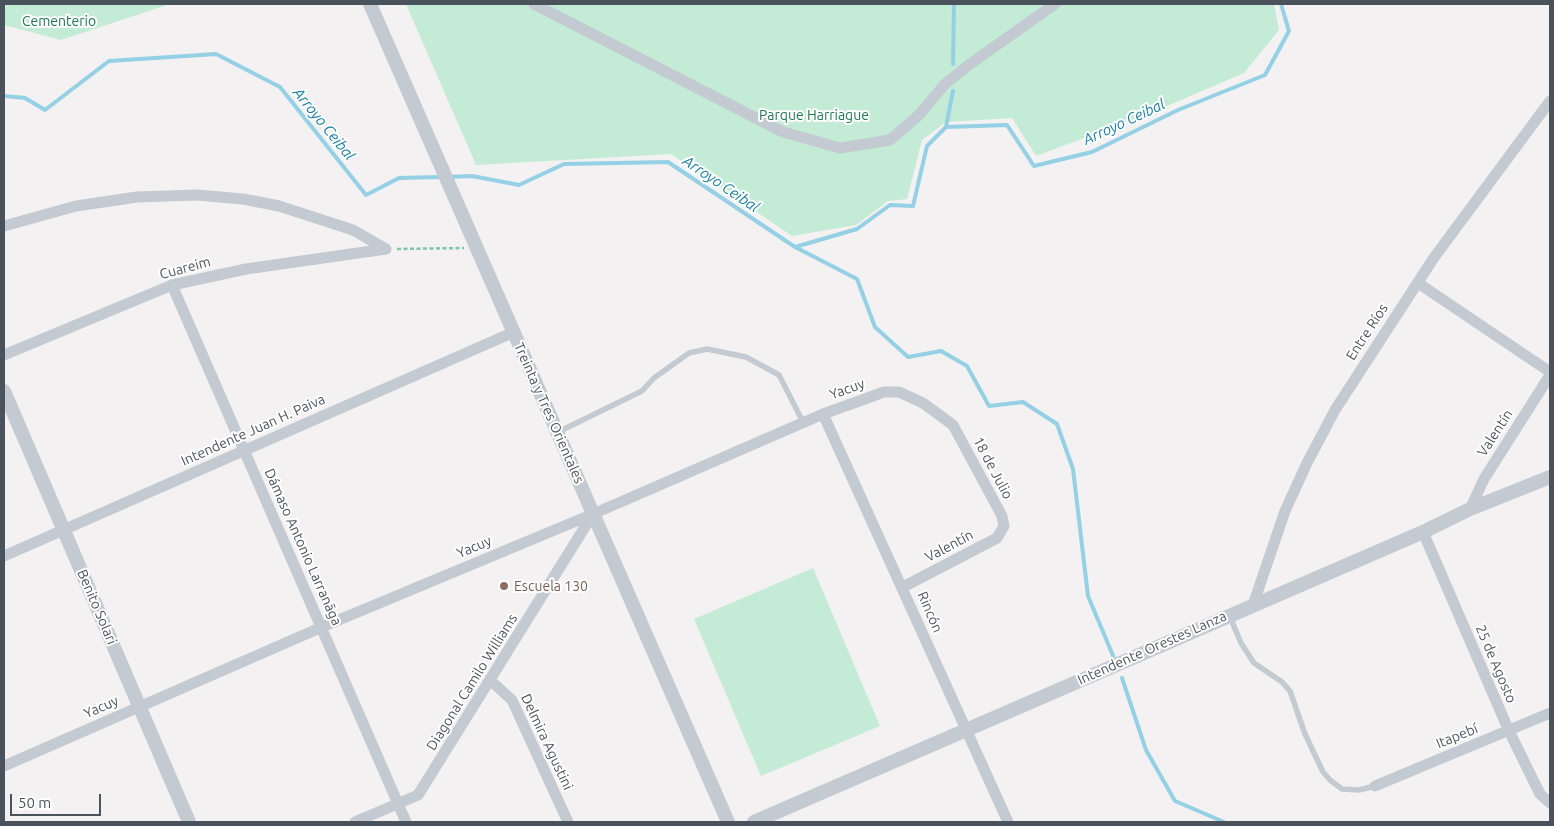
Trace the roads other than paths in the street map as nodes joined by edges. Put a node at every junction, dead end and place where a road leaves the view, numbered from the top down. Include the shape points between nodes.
1 (370, 4) edge
2 (534, 4) edge
3 (1055, 4) edge
4 (1550, 101) edge
5 (4, 226) edge
6 (1418, 283) junction
7 (172, 285) junction
8 (514, 332) junction
9 (4, 355) edge
10 (1550, 374) edge
11 (4, 391) edge
12 (823, 414) junction
13 (803, 422) junction
14 (954, 425) joint
15 (557, 432) junction
16 (244, 450) junction
17 (1550, 477) edge
18 (1470, 509) junction
19 (593, 514) junction
20 (1004, 526) joint
21 (64, 530) junction
22 (1423, 532) junction
23 (4, 556) edge
24 (903, 587) junction
25 (1254, 605) junction
26 (1229, 614) junction
27 (322, 627) junction
28 (491, 681) junction
29 (140, 707) junction
30 (1550, 713) edge
31 (964, 730) junction
32 (1509, 731) junction
33 (4, 766) edge
34 (1375, 786) joint
35 (1550, 803) edge
36 (398, 804) junction
37 (190, 822) edge
38 (355, 822) edge
39 (406, 822) edge
40 (568, 822) edge
41 (728, 822) edge
42 (754, 822) edge
43 (1008, 822) edge

1 - 8 street, Treinta y Tres Orientales
2 - 3 street via 782,132 840,148 890,140 919,115 945,84
4 - 6 street, Entre Ríos
5 - 7 street, Cuareim via 76,206 137,197 198,195 279,206 354,230 386,249 246,269
6 - 10 street
6 - 25 street, Entre Ríos via 1336,410 1307,463 1286,511
7 - 9 street, Cuareim
7 - 16 street, Dámaso Antonio Larranãga
8 - 15 street, Treinta y Tres Orientales
8 - 16 street, Intendente Juan H. Paiva
10 - 18 street, Valentín via 1484,479
11 - 21 street, Benito Solari
12 - 13 street, Yacuy
12 - 14 street, Yacuy via 884,392 899,392 923,403
12 - 24 street, Rincón
13 - 15 lane via 779,375 746,357 707,349 690,353 654,378 642,391
13 - 19 street, Yacuy
14 - 20 street, 18 de Julio via 1002,516
15 - 19 street, Treinta y Tres Orientales
16 - 21 street, Intendente Juan H. Paiva
16 - 27 street, Dámaso Antonio Larranãga
17 - 18 street, Intendente Orestes Lanza
18 - 22 street, Intendente Orestes Lanza
19 - 27 street, Yacuy
19 - 28 street, Diagonal Camilo Williams
19 - 41 street, Treinta y Tres Orientales
20 - 24 street, Valentín via 997,538
21 - 23 street, Intendente Juan H. Paiva
21 - 29 street, Benito Solari
22 - 25 street, Intendente Orestes Lanza
22 - 32 street, 25 de Agosto
24 - 31 street, Rincón
25 - 26 street, Intendente Orestes Lanza
26 - 31 street, Intendente Orestes Lanza
26 - 34 lane via 1254,663 1290,691 1323,772 1342,788 1358,790
27 - 29 street, Yacuy
27 - 36 street, Dámaso Antonio Larranãga
28 - 36 street, Diagonal Camilo Williams via 418,795
28 - 40 street, Delmira Agustini via 512,700
29 - 33 street, Yacuy
29 - 37 street, Benito Solari
30 - 32 street, Itapebí
31 - 42 street, Intendente Orestes Lanza
31 - 43 street, Rincón
32 - 34 street, Itapebí
32 - 35 street, 25 de Agosto via 1540,794
36 - 38 street
36 - 39 street, Dámaso Antonio Larranãga

